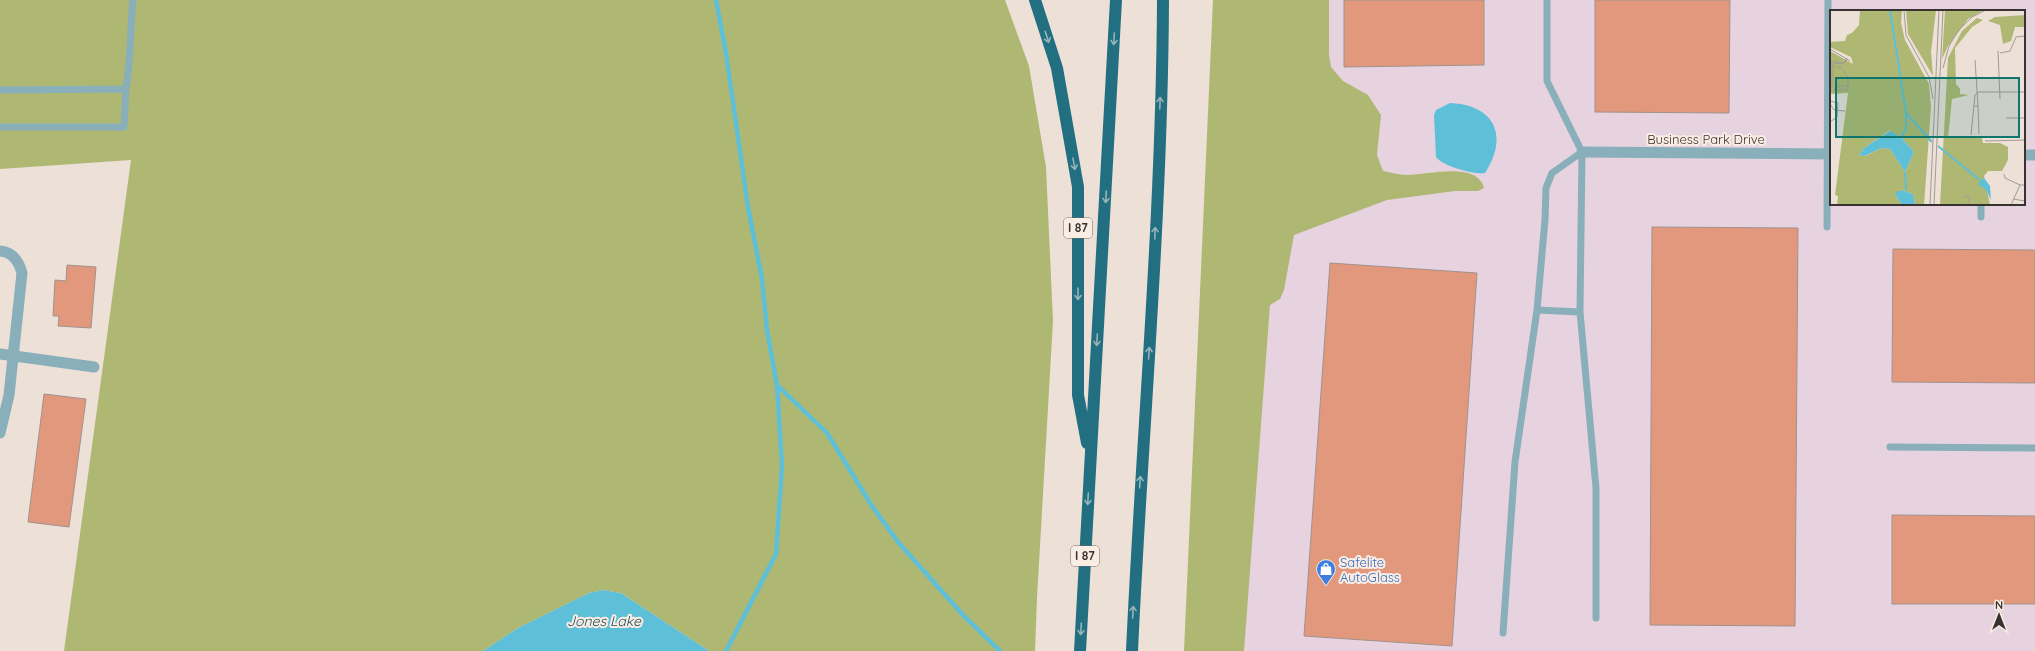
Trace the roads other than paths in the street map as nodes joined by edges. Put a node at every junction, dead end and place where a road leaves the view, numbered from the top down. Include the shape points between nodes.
1 (133, 0) edge
2 (1035, 0) edge
3 (1116, 0) edge
4 (1163, 0) edge
5 (1167, 0) edge
6 (1547, 0) edge
7 (1828, 0) edge
8 (1163, 23) junction
9 (126, 89) junction
10 (0, 90) edge
11 (0, 127) edge
12 (1582, 152) junction
13 (1829, 154) edge
14 (2025, 155) edge
15 (2035, 156) edge
16 (1981, 205) edge
17 (1981, 217) dead end
18 (1828, 227) dead end
19 (0, 251) edge
20 (1537, 310) junction
21 (1580, 312) junction
22 (0, 354) edge
23 (14, 356) junction
24 (94, 367) dead end
25 (0, 433) edge
26 (1890, 447) dead end
27 (2035, 448) edge
28 (1090, 460) junction
29 (1596, 618) dead end
30 (1503, 633) dead end
31 (1080, 651) edge
32 (1132, 651) edge

1 - 9 lane via 131,52
2 -> 28 highway, I 87 via 1057,68 1078,187 1078,395
3 -> 28 highway
4 - 8 highway
5 - 8 highway
6 - 12 lane via 1547,81
7 - 13 lane
32 -> 8 highway via 1154,272
9 - 10 lane
9 - 11 lane via 124,127
12 - 13 street, Business Park Drive
12 - 20 lane via 1552,174 1546,188
12 - 21 lane
13 - 18 lane
14 - 15 street
16 - 17 lane
19 - 23 street via 11,254 22,273
20 - 21 lane
20 - 30 lane via 1515,462
21 - 29 lane via 1596,488
22 - 23 street
23 - 24 street
23 - 25 street
26 - 27 lane
28 -> 31 highway, I 87

